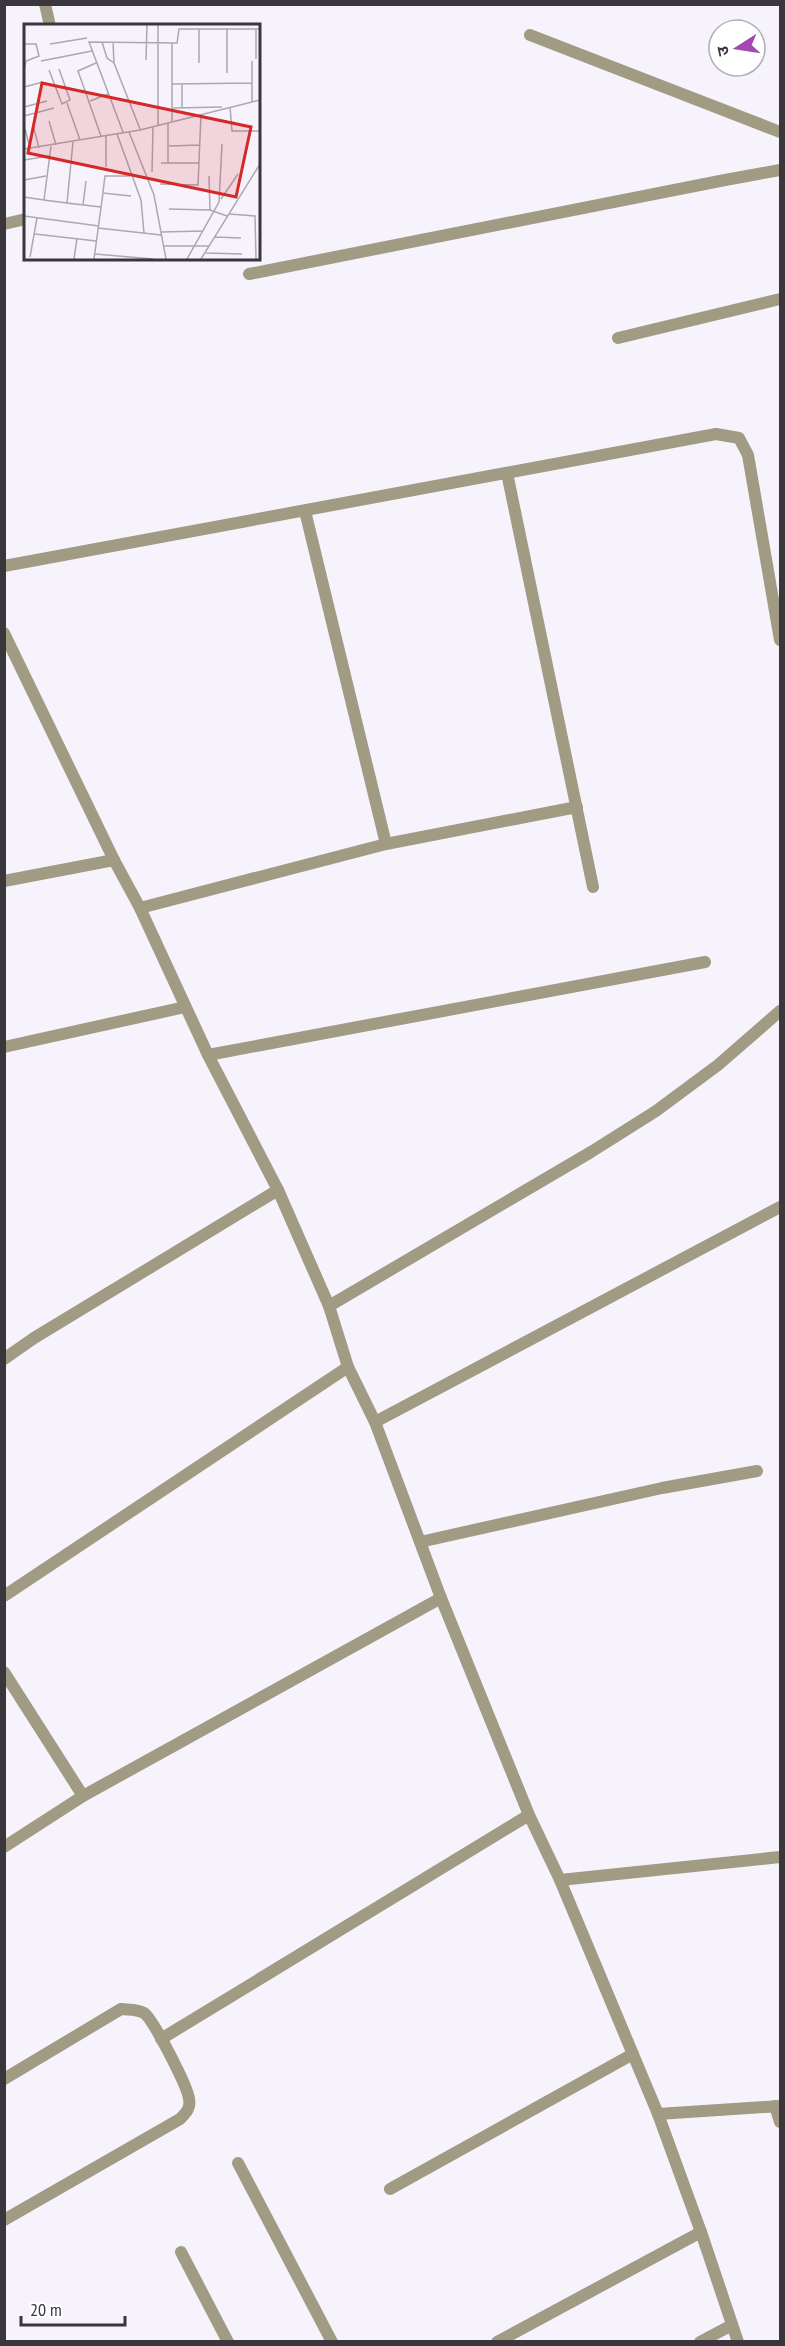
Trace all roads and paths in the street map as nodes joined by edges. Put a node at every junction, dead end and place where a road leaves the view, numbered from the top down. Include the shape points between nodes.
1 (45, 4) edge
2 (50, 24) edge
3 (530, 35) dead end
4 (780, 132) edge
5 (780, 170) edge
6 (24, 219) edge
7 (4, 224) edge
8 (249, 274) dead end
9 (780, 299) edge
10 (618, 338) dead end
11 (507, 473) junction
12 (305, 510) junction
13 (4, 566) edge
14 (4, 633) edge
15 (780, 640) edge
16 (577, 807) junction
17 (386, 844) junction
18 (114, 860) junction
19 (4, 881) edge
20 (593, 887) dead end
21 (140, 908) junction
22 (705, 962) dead end
23 (185, 1007) junction
24 (780, 1011) edge
25 (4, 1047) edge
26 (208, 1055) junction
27 (278, 1190) junction
28 (780, 1208) edge
29 (329, 1306) junction
30 (4, 1359) edge
31 (348, 1367) junction
32 (375, 1422) junction
33 (757, 1471) dead end
34 (420, 1542) junction
35 (4, 1596) edge
36 (441, 1598) junction
37 (4, 1672) edge
38 (83, 1796) junction
39 (529, 1815) junction
40 (4, 1847) edge
41 (780, 1857) edge
42 (560, 1880) junction
43 (161, 2040) junction
44 (633, 2054) junction
45 (4, 2079) edge
46 (778, 2106) edge
47 (658, 2114) junction
48 (780, 2122) edge
49 (238, 2163) dead end
50 (390, 2189) dead end
51 (4, 2220) edge
52 (701, 2232) junction
53 (182, 2252) dead end
54 (732, 2325) junction
55 (228, 2342) edge
56 (332, 2342) edge
57 (497, 2342) edge
58 (700, 2342) edge
59 (738, 2342) edge

1 - 2 street
3 - 4 street
5 - 8 street
6 - 7 street
9 - 10 street
11 - 12 street
11 - 15 street via 716,434 739,438 753,473
11 - 16 street
12 - 13 street
12 - 17 street
14 - 18 street
16 - 17 street
16 - 20 street
17 - 21 street
18 - 19 street
18 - 21 street
21 - 23 street
22 - 26 street
23 - 25 street
23 - 26 street
24 - 29 street via 718,1065 647,1117
26 - 27 street
27 - 29 street
27 - 30 street
28 - 32 street
29 - 31 street
31 - 32 street
31 - 35 street
32 - 34 street
33 - 34 street
34 - 36 street
36 - 38 street
36 - 39 street
37 - 38 street
38 - 40 street
39 - 42 street
39 - 43 street
41 - 42 street
42 - 44 street
43 - 45 street via 145,2014 121,2009
43 - 51 street via 185,2086 190,2100 188,2111
44 - 47 street
44 - 50 street
46 - 47 street
46 - 48 street
47 - 52 street
49 - 56 street
52 - 54 street
52 - 57 street
53 - 55 street
54 - 58 street
54 - 59 street

